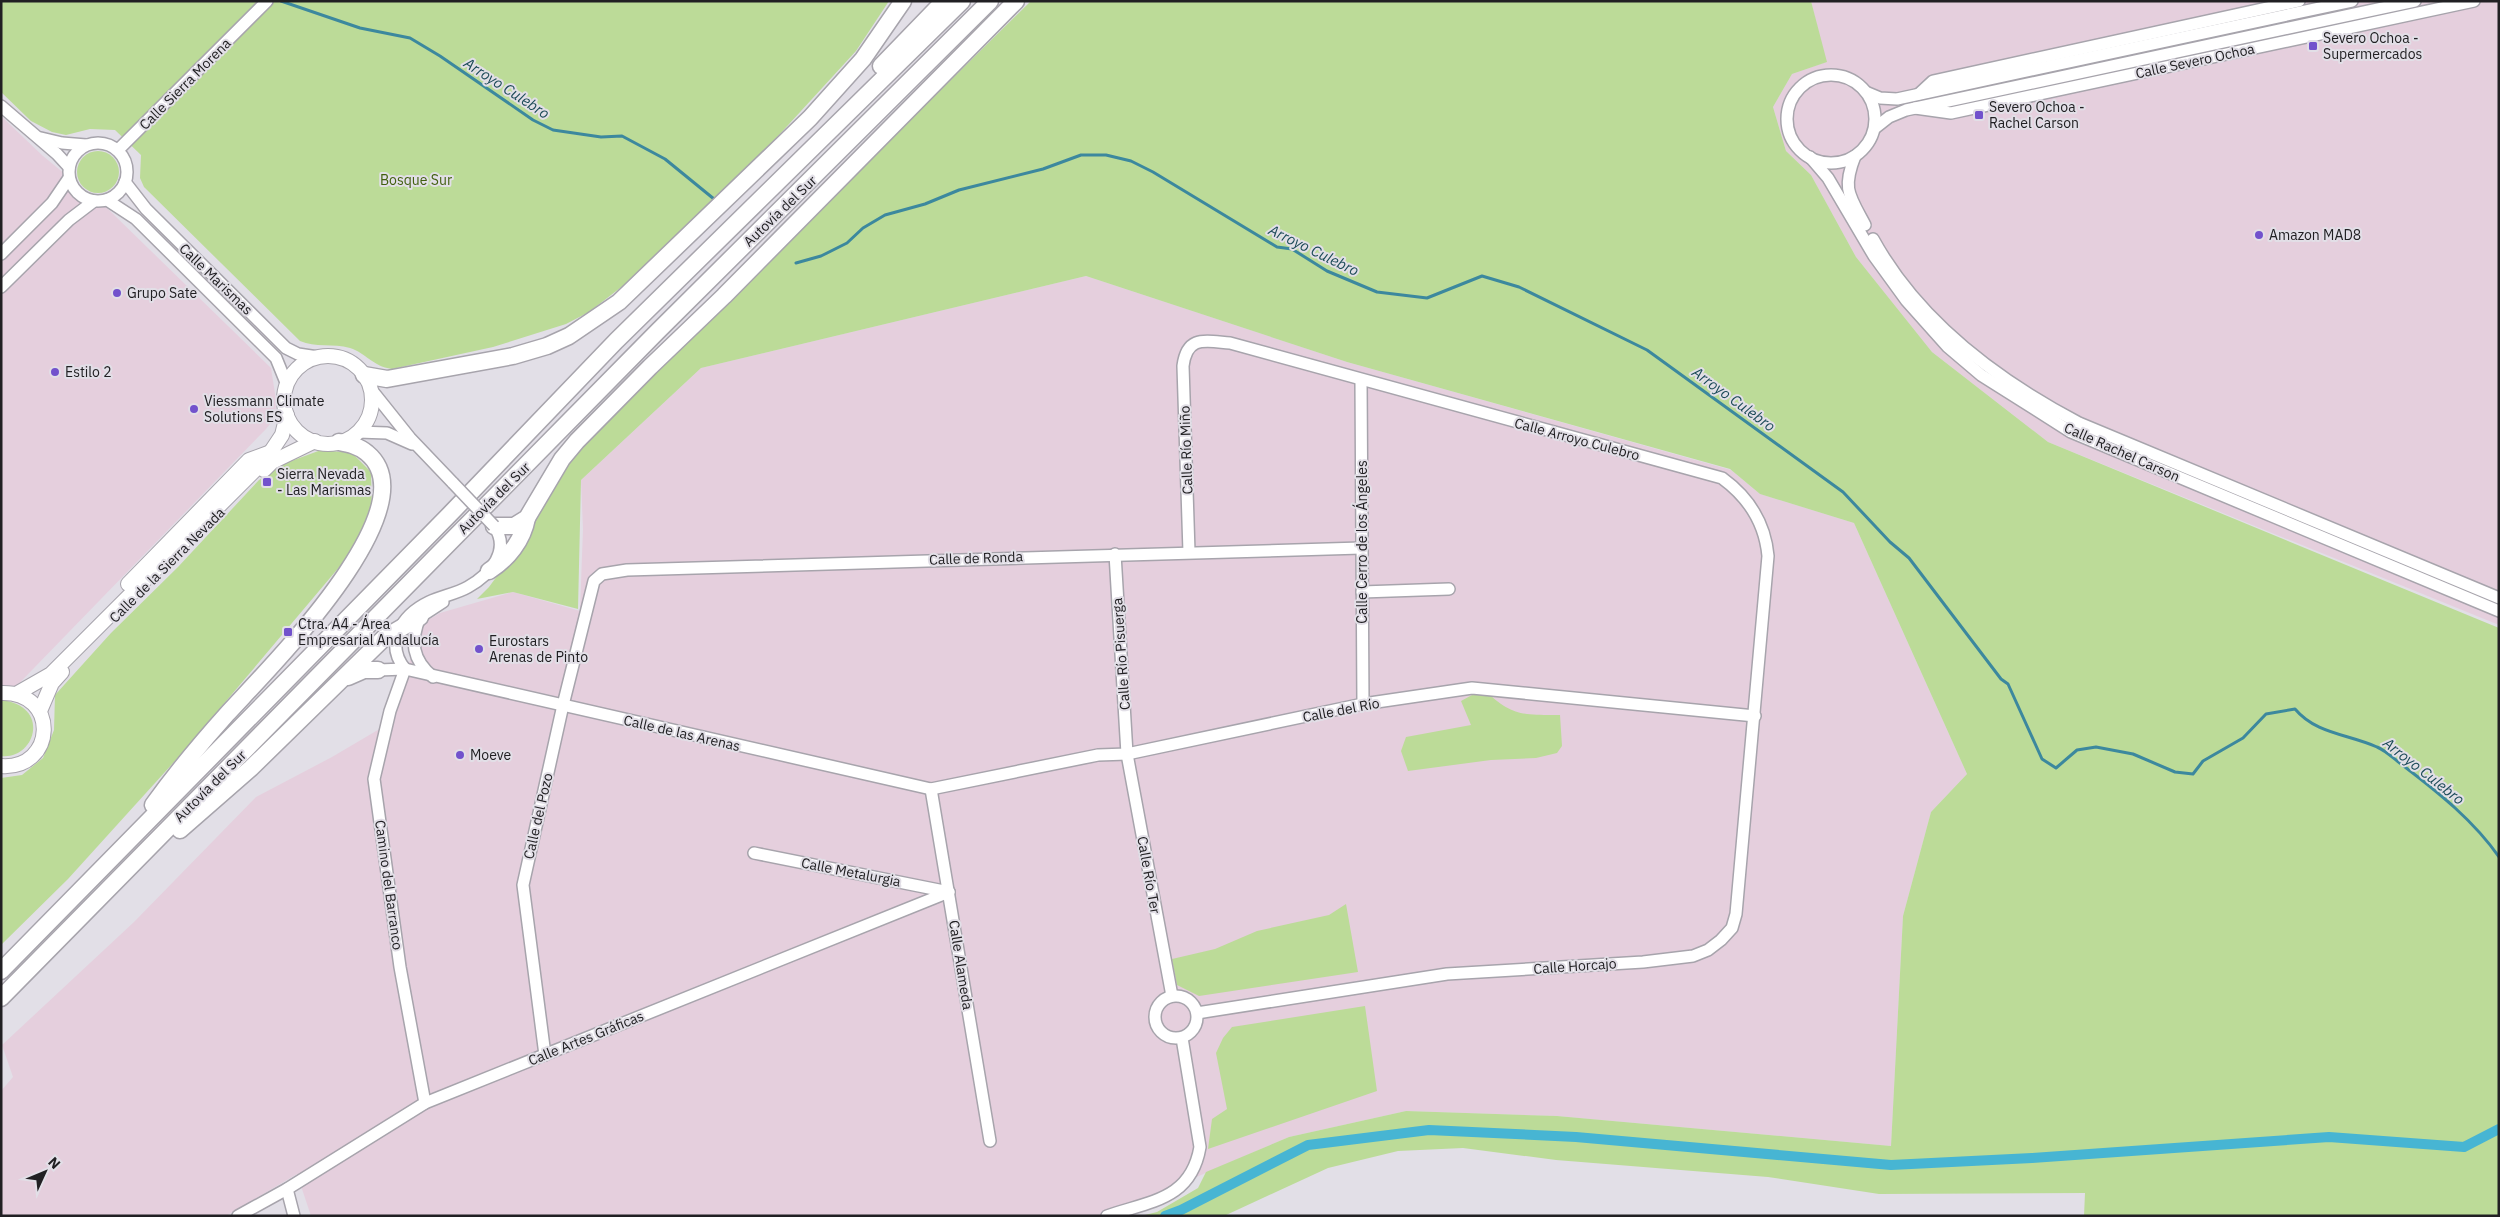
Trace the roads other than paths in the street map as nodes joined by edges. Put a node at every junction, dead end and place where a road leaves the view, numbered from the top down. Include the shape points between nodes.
1 (268, 1) edge
2 (903, 1) edge
3 (944, 1) edge
4 (962, 1) edge
5 (990, 1) edge
6 (1016, 1) edge
7 (2299, 1) edge
8 (2352, 1) edge
9 (2415, 1) edge
10 (2474, 1) edge
11 (1868, 93) junction
12 (1919, 94) junction
13 (1, 106) edge
14 (1915, 108) junction
15 (1875, 128) junction
16 (38, 137) junction
17 (86, 145) junction
18 (118, 150) junction
19 (1855, 156) junction
20 (1810, 157) junction
21 (69, 173) junction
22 (126, 182) junction
23 (94, 200) junction
24 (107, 200) junction
25 (710, 251) junction
26 (1, 254) edge
27 (742, 277) junction
28 (1, 287) edge
29 (1188, 348) joint
30 (318, 357) junction
31 (1361, 380) junction
32 (367, 381) junction
33 (287, 385) junction
34 (287, 415) junction
35 (358, 432) junction
36 (315, 441) junction
37 (339, 442) junction
38 (547, 444) junction
39 (423, 453) junction
40 (527, 518) junction
41 (494, 526) junction
42 (1362, 548) junction
43 (1189, 552) junction
44 (1115, 554) junction
45 (489, 571) junction
46 (594, 581) joint
47 (1450, 589) dead end
48 (457, 592) junction
49 (1362, 592) junction
50 (2499, 598) edge
51 (2499, 611) edge
52 (420, 617) junction
53 (400, 627) junction
54 (416, 657) junction
55 (405, 669) junction
56 (378, 670) joint
57 (433, 677) junction
58 (340, 682) junction
59 (1, 693) edge
60 (16, 694) junction
61 (1363, 704) junction
62 (563, 706) junction
63 (40, 710) junction
64 (1755, 716) junction
65 (1127, 754) junction
66 (1, 766) edge
67 (930, 789) junction
68 (124, 846) junction
69 (754, 853) dead end
70 (135, 861) junction
71 (949, 892) junction
72 (1, 971) edge
73 (1172, 996) junction
74 (1, 998) edge
75 (1197, 1013) junction
76 (1182, 1038) junction
77 (545, 1055) junction
78 (425, 1103) junction
79 (990, 1141) dead end
80 (287, 1189) junction
81 (238, 1216) edge
82 (294, 1216) edge
83 (1107, 1216) edge

1 - 18 street, Calle Sierra Morena
2 - 32 highway via 863,59 810,118 600,317 547,346 513,356
3 - 25 highway via 729,220
4 - 25 highway, Autovía del Sur
5 - 38 highway, Autovía del Sur
6 - 27 highway
7 - 12 street, Calle Severo Ochoa via 1933,81
8 - 12 street, Calle Severo Ochoa
9 - 14 street, Calle Severo Ochoa
10 - 14 street, Calle Severo Ochoa via 1951,113
11 - 12 street, Calle Severo Ochoa via 1897,99
11 - 15 street via 1875,110
11 - 20 street via 1851,79 1830,74 1808,80 1799,87 1790,100 1786,115 1788,131 1794,145
13 - 16 street
14 - 15 street, Calle Severo Ochoa via 1889,117
15 - 19 street via 1869,142
16 - 17 street via 62,144
16 - 21 street
17 - 18 street via 103,142
17 - 21 street via 72,158
18 - 22 street via 127,165
19 - 20 street via 1840,162 1818,161
19 - 50 street, Calle Rachel Carson via 1848,174 1848,193 1877,247 1908,289 1951,337 2037,401 2079,423
20 - 51 street, Calle Rachel Carson via 1828,178 1874,256 1906,300 1948,347 1981,375 2072,432
21 - 23 street via 78,193
21 - 26 street via 52,203
22 - 24 street via 115,196
22 - 30 street, Calle Marismas via 146,209 286,348 298,354
23 - 24 street
23 - 28 street
24 - 33 street, Calle Marismas via 136,219 276,358
25 - 68 highway, Autovía del Sur via 616,341
27 - 38 highway via 641,362 580,422
27 - 40 highway via 576,441
29 - 31 street, Calle Arroyo Culebro via 1195,342 1230,342
29 - 43 street, Calle Río Miño via 1183,366
30 - 32 main road via 339,357 349,361
30 - 33 main road via 296,370
31 - 42 street, Calle Cerro de los Ángeles
31 - 64 street, Calle Arroyo Culebro via 1722,478 1740,491 1752,508 1767,543
32 - 35 main road via 370,412
32 - 39 street
33 - 34 main road
34 - 36 main road via 298,431
34 - 60 main road via 282,435 269,455 249,460 99,613 36,684
35 - 37 main road
35 - 39 street via 392,435
36 - 37 main road
36 - 63 main road, Calle de la Sierra Nevada via 272,462 231,501 56,679
37 - 68 highway via 366,452 373,458 380,474 382,497 365,544 340,583 198,747
38 - 70 highway, Autovía del Sur
39 - 41 street, bridge
40 - 41 highway via 514,526
40 - 45 highway via 516,545 504,561
41 - 45 street via 500,534 502,546
42 - 43 street, Calle de Ronda
42 - 49 street, Calle Cerro de los Ángeles
43 - 44 street, Calle de Ronda
44 - 46 street, Calle de Ronda via 627,570 602,574
44 - 65 street, Calle Río Pisuerga
45 - 48 street
46 - 62 street, Calle del Pozo
47 - 49 street
48 - 52 street
48 - 53 street via 420,607
49 - 61 street, Calle Cerro de los Ángeles
52 - 53 highway
52 - 54 street via 413,643
53 - 55 street via 395,650
53 - 58 highway via 384,638
54 - 55 street
54 - 57 street
55 - 56 street, Calle de las Arenas
55 - 57 street, Calle de las Arenas
55 - 78 street, Camino del Barranco via 390,711 374,779 400,967
56 - 58 highway via 364,670
57 - 62 street, Calle de las Arenas
58 - 70 highway via 251,768 176,834
59 - 60 main road
60 - 63 main road via 32,701
61 - 64 street, Calle del Río via 1472,688
61 - 65 street, Calle del Río
62 - 67 street, Calle de las Arenas
62 - 77 street, Calle del Pozo via 523,885
63 - 66 main road via 44,736 36,753 20,764
64 - 75 street, Calle Horcajo via 1736,914 1732,928 1708,950 1693,956 1643,962 1447,974
65 - 67 street, Calle del Río via 1098,755
65 - 73 street, Calle Río Ter
67 - 71 street, Calle Alameda
68 - 72 highway, Autovía del Sur
69 - 71 street, Calle Metalurgia
70 - 74 highway, Autovía del Sur
71 - 77 street, Calle Artes Gráficas
71 - 79 street, Calle Alameda
73 - 75 street via 1191,1001
73 - 76 street via 1165,998 1156,1008 1155,1022 1162,1033
75 - 76 street via 1196,1026
76 - 83 street via 1200,1147 1198,1161 1183,1186 1172,1194
77 - 78 street, Calle Artes Gráficas
78 - 80 street, Calle Artes Gráficas
80 - 81 street, Calle Artes Gráficas
80 - 82 street

